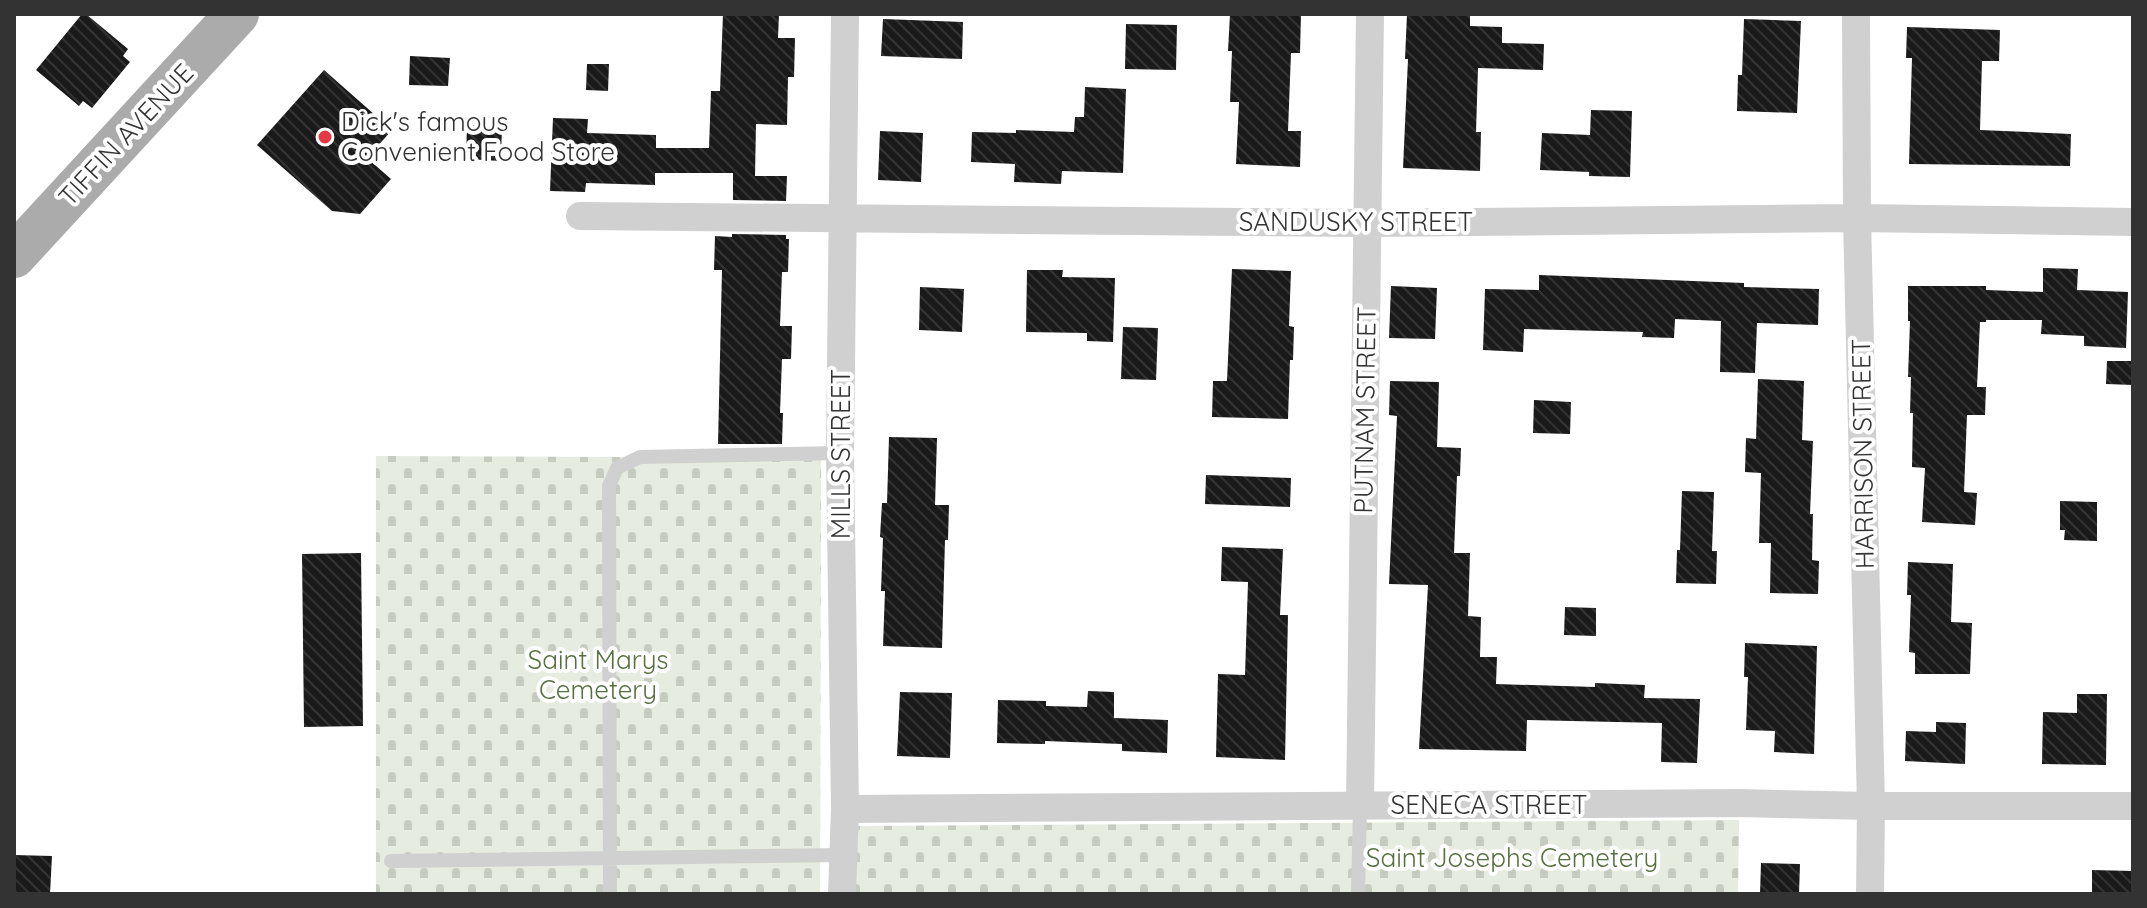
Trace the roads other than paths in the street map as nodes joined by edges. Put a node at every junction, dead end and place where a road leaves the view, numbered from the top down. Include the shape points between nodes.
1 (237, 14) edge
2 (845, 14) edge
3 (1370, 14) edge
4 (1856, 14) edge
5 (580, 216) dead end
6 (1857, 218) junction
7 (844, 219) junction
8 (2133, 222) edge
9 (1367, 223) junction
10 (14, 256) edge
11 (840, 453) junction
12 (1360, 806) junction
13 (1871, 806) junction
14 (2133, 806) edge
15 (845, 809) junction
16 (842, 855) junction
17 (610, 859) junction
18 (391, 861) dead end
19 (610, 894) edge
20 (842, 894) edge
21 (1358, 894) edge
22 (1870, 894) edge

1 - 10 main road, TIFFIN AVENUE
2 - 7 street, MILLS STREET
3 - 9 street, PUTNAM STREET
4 - 6 street, HARRISON STREET
5 - 7 street, SANDUSKY STREET
6 - 8 street, SANDUSKY STREET
6 - 9 street, SANDUSKY STREET
6 - 13 street, HARRISON STREET
7 - 9 street, SANDUSKY STREET
7 - 11 street, MILLS STREET
9 - 12 street, PUTNAM STREET
11 - 15 street, MILLS STREET
11 - 17 lane via 640,457 617,468 609,486
12 - 13 street, SENECA STREET
12 - 15 street, SENECA STREET
12 - 21 lane
13 - 14 street, SENECA STREET
13 - 22 street, HARRISON STREET
15 - 16 street, MILLS STREET
16 - 17 lane
16 - 20 street, MILLS STREET
17 - 18 lane
17 - 19 lane

